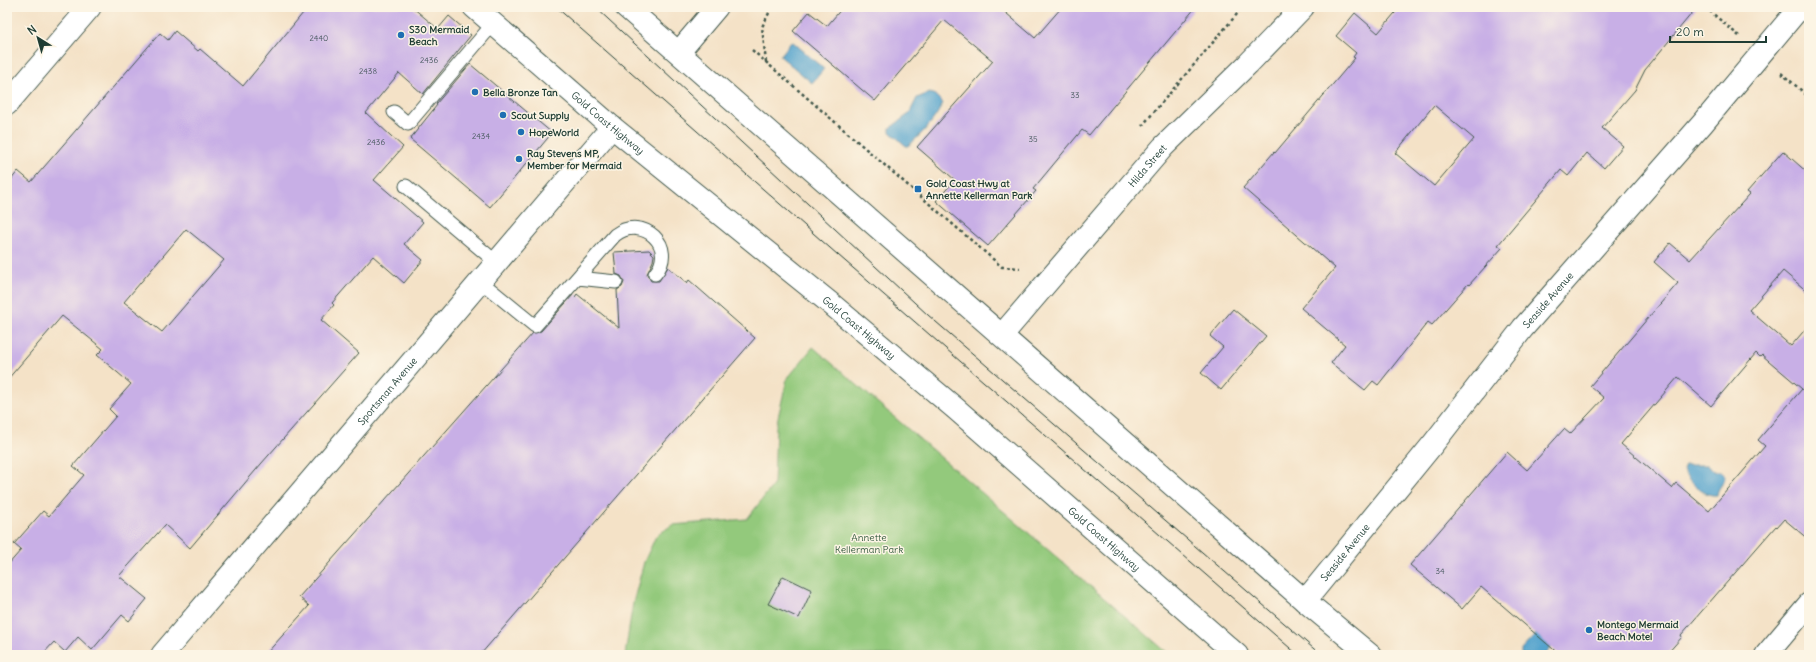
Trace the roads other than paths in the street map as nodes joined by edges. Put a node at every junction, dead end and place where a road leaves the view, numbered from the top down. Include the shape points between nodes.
1 (90, 7) edge
2 (474, 7) edge
3 (626, 7) edge
4 (717, 7) edge
5 (1303, 7) edge
6 (1800, 7) edge
7 (493, 24) junction
8 (679, 52) junction
9 (7, 104) edge
10 (394, 112) dead end
11 (612, 127) junction
12 (406, 186) dead end
13 (496, 262) junction
14 (655, 274) dead end
15 (578, 278) junction
16 (480, 281) junction
17 (616, 282) dead end
18 (1002, 335) junction
19 (1305, 601) junction
20 (1809, 604) edge
21 (162, 655) edge
22 (1237, 655) edge
23 (1370, 655) edge
24 (1766, 655) edge

1 - 9 main road
2 - 7 main road, Gold Coast Highway
3 - 8 main road
4 - 8 main road
5 - 18 main road, Hilda Street via 1163,147
6 - 19 main road, Seaside Avenue via 1703,123 1523,328 1433,444
7 - 10 lane via 408,124
7 - 11 main road, Gold Coast Highway
8 - 18 main road
11 - 13 main road, Sportsman Avenue
11 - 22 main road, Gold Coast Highway via 830,303 950,404
12 - 13 lane
13 - 16 main road, Sportsman Avenue
14 - 15 lane via 661,264 660,245 648,231 629,228 614,235
15 - 16 lane via 535,326
15 - 17 lane
16 - 21 main road, Sportsman Avenue
18 - 19 main road
19 - 23 main road
20 - 24 main road

